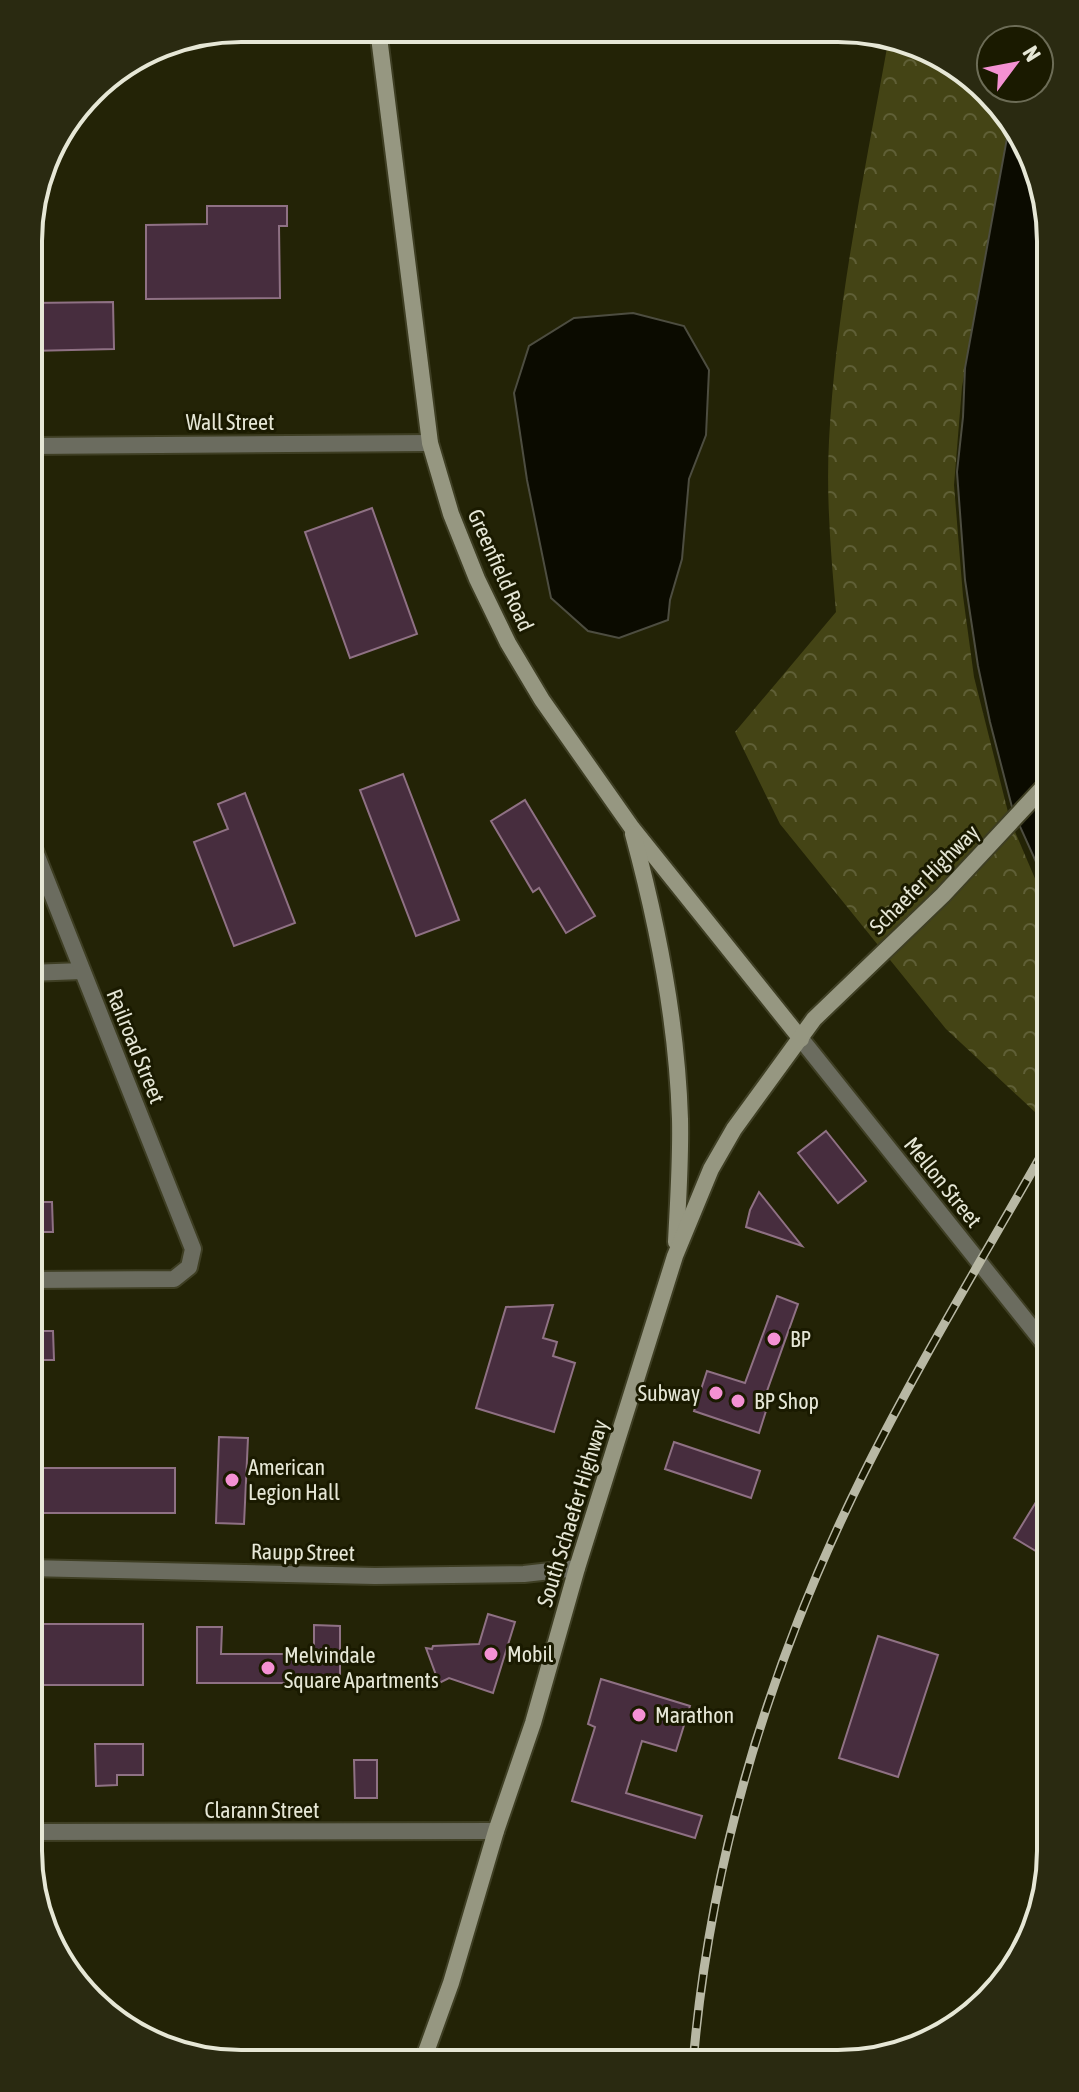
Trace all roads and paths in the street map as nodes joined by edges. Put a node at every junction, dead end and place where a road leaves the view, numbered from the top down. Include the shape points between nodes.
1 (380, 42) edge
2 (430, 443) junction
3 (42, 446) edge
4 (1037, 794) edge
5 (632, 828) junction
6 (42, 869) edge
7 (82, 971) junction
8 (42, 973) edge
9 (825, 1007) joint
10 (801, 1039) junction
11 (675, 1256) junction
12 (42, 1280) edge
13 (1037, 1334) edge
14 (42, 1568) edge
15 (577, 1568) junction
16 (496, 1831) junction
17 (42, 1832) edge
18 (427, 2050) edge

1 - 2 main road, Greenfield Road
2 - 3 street, Wall Street
2 - 5 main road, Greenfield Road via 461,540 508,643
4 - 9 main road, Schaefer Highway
5 - 10 main road, Greenfield Road
5 - 11 main road via 652,902 677,1068
6 - 7 street, Railroad Street
7 - 8 street
7 - 12 street, Railroad Street via 193,1249 192,1259 185,1272 167,1280
9 - 10 main road, South Schaefer Highway
10 - 11 main road, South Schaefer Highway via 734,1129
10 - 13 street, Mellon Street
11 - 15 main road, South Schaefer Highway
14 - 15 street, Raupp Street via 375,1576
15 - 16 main road, South Schaefer Highway
16 - 17 street, Clarann Street
16 - 18 main road, South Schaefer Highway

